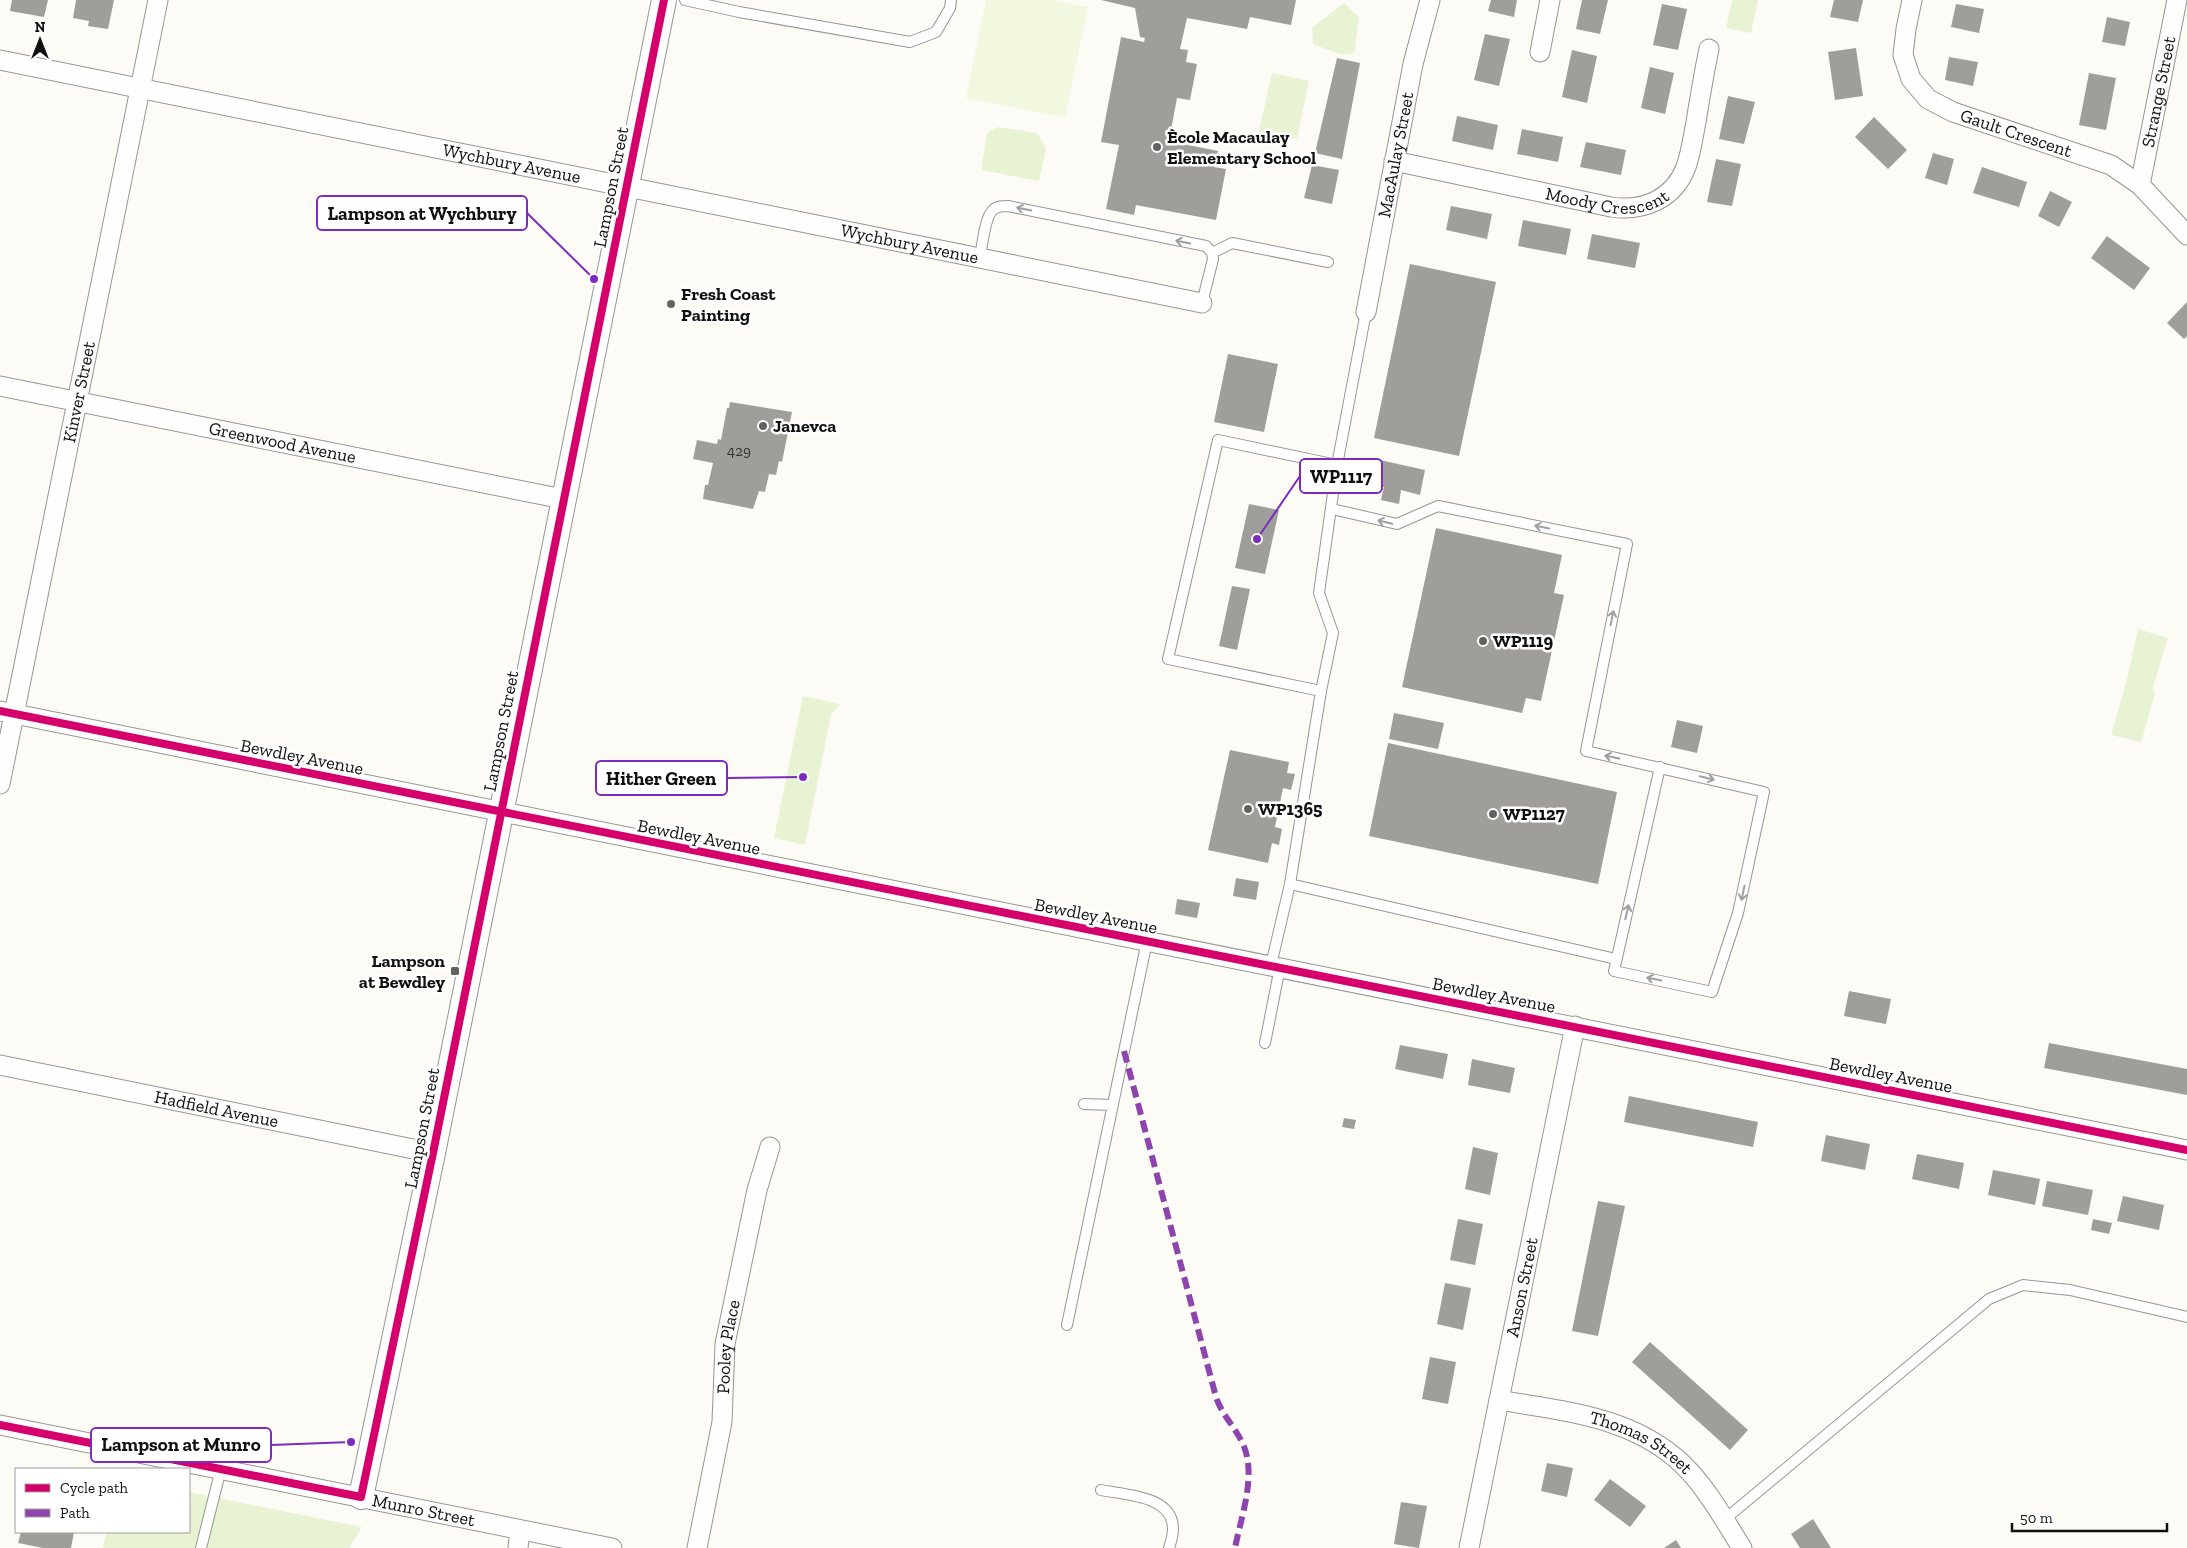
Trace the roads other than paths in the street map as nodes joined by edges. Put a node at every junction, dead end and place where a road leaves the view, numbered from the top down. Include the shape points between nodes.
1 (158, 0) edge
2 (664, 0) edge
3 (686, 0) edge
4 (951, 0) edge
5 (1430, 0) edge
6 (1550, 0) edge
7 (1912, 0) edge
8 (2177, 0) edge
9 (1709, 49) dead end
10 (1540, 52) dead end
11 (0, 60) edge
12 (140, 88) junction
13 (1394, 161) junction
14 (2140, 185) junction
15 (626, 187) junction
16 (2187, 235) edge
17 (1212, 253) junction
18 (980, 258) junction
19 (1328, 262) dead end
20 (1202, 303) joint
21 (1366, 312) joint
22 (0, 386) edge
23 (77, 401) junction
24 (1337, 465) junction
25 (563, 500) junction
26 (1332, 510) junction
27 (1321, 691) junction
28 (7, 713) edge
29 (1660, 767) junction
30 (0, 784) edge
31 (500, 812) junction
32 (1290, 884) junction
33 (1147, 941) junction
34 (1616, 959) junction
35 (1276, 966) junction
36 (1575, 1026) junction
37 (1265, 1043) dead end
38 (0, 1065) edge
39 (1084, 1104) dead end
40 (1113, 1105) junction
41 (770, 1147) dead end
42 (2187, 1150) edge
43 (433, 1152) junction
44 (2187, 1317) edge
45 (1067, 1325) dead end
46 (1499, 1400) junction
47 (0, 1425) edge
48 (221, 1470) junction
49 (1101, 1490) dead end
50 (361, 1497) junction
51 (1724, 1520) junction
52 (519, 1539) edge
53 (201, 1548) edge
54 (612, 1548) edge
55 (697, 1548) edge
56 (1169, 1548) edge
57 (1469, 1548) edge
58 (1742, 1548) edge

1 - 12 street, Kinver Street
2 - 15 street, Lampson Street
3 - 4 lane via 910,42 936,32
5 - 13 street, MacAulay Street via 1413,64
6 - 10 street
7 - 14 street, Gault Crescent via 1904,55 1911,80 1928,100 1953,112 2111,165
8 - 14 street, Strange Street
9 - 13 street, Moody Crescent via 1686,166 1675,187 1661,199 1645,206 1611,207
11 - 12 street, Wychbury Avenue
12 - 15 street, Wychbury Avenue
12 - 23 street, Kinver Street
13 - 21 street, MacAulay Street
14 - 16 street, Gault Crescent
15 - 18 street, Wychbury Avenue
15 - 25 street, Lampson Street
17 -> 18 lane via 1206,246 999,206 991,210 988,217
17 - 19 lane via 1232,243
17 - 20 lane
18 - 20 street, Wychbury Avenue
21 - 24 lane
22 - 23 street, Greenwood Avenue
23 - 25 street, Greenwood Avenue
23 - 28 street, Kinver Street
24 - 26 lane
24 - 27 lane via 1218,440 1168,660
25 - 31 street, Lampson Street
26 - 27 lane via 1319,592 1333,632
29 -> 26 lane via 1586,751 1627,544 1438,506 1397,524
27 - 32 lane
28 - 30 street, Kinver Street
28 - 31 street, Bewdley Avenue
34 -> 29 lane
29 -> 34 lane via 1764,792 1738,913 1712,992 1614,971
31 - 33 street, Bewdley Avenue
31 - 43 street, Lampson Street
32 - 34 lane
32 - 35 lane
33 - 35 street, Bewdley Avenue
33 - 40 lane
35 - 36 street, Bewdley Avenue
35 - 37 lane
36 - 42 street, Bewdley Avenue
36 - 46 street, Anson Street
38 - 43 street, Hadfield Avenue
39 - 40 lane
40 - 45 lane
41 - 55 street, Pooley Place via 757,1190 725,1344 721,1429
43 - 50 street, Lampson Street
44 - 51 lane via 2070,1290 2023,1285 1989,1299
46 - 51 street, Thomas Street via 1601,1418 1639,1433 1674,1456 1689,1471
46 - 57 street, Anson Street
47 - 48 street, Munro Street
48 - 50 street, Munro Street
48 - 53 lane
49 - 56 lane via 1149,1500 1162,1506 1172,1523
50 - 52 street, Munro Street
51 - 58 street, Thomas Street
52 - 54 street, Munro Street

